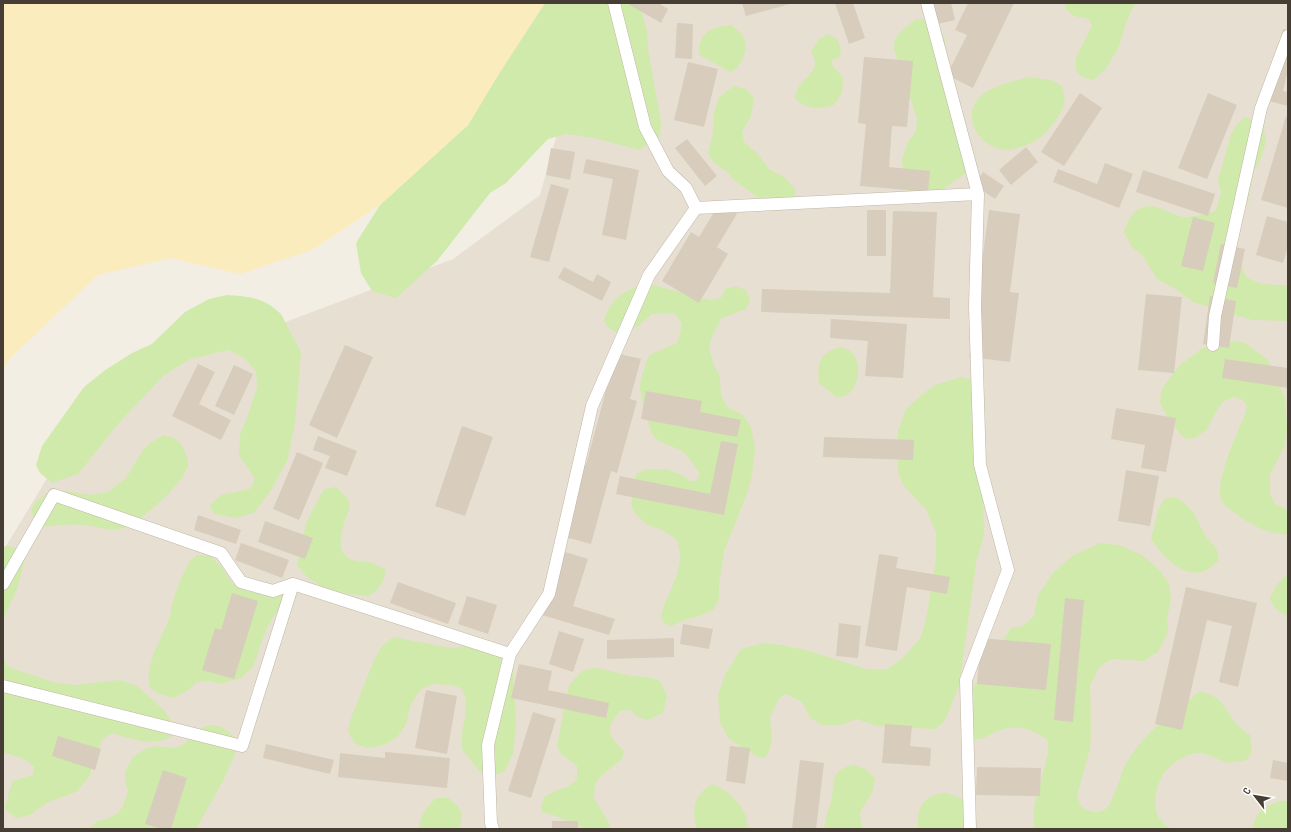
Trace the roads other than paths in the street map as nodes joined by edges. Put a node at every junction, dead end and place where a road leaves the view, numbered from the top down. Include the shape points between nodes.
1 (614, 3) edge
2 (927, 3) edge
3 (1288, 36) edge
4 (978, 194) junction
5 (696, 208) junction
6 (1213, 345) dead end
7 (3, 584) edge
8 (293, 584) junction
9 (510, 654) junction
10 (3, 686) edge
11 (493, 829) edge
12 (970, 829) edge

1 - 5 lane via 645,127 668,171 686,188
2 - 4 lane
3 - 6 lane via 1261,108 1215,316
4 - 5 lane
4 - 12 lane via 974,306 980,465 1008,570 966,680
5 - 9 lane via 649,275 592,406 548,594
7 - 8 lane via 54,494 221,553 241,582 273,591
8 - 9 lane
8 - 10 lane via 242,746
9 - 11 lane via 488,745

